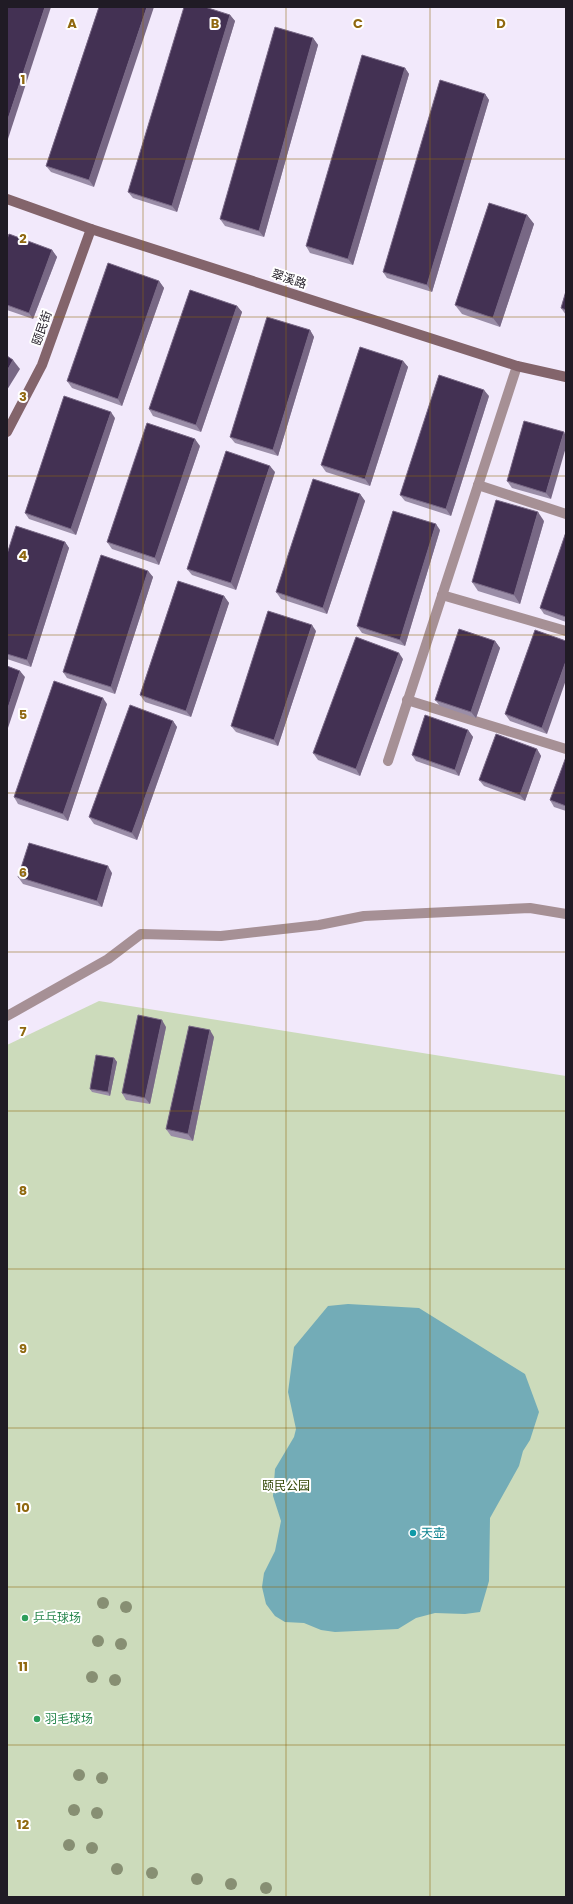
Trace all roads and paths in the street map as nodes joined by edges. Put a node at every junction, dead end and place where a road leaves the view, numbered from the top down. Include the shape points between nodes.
1 (7, 199) edge
2 (91, 229) junction
3 (517, 366) junction
4 (566, 377) edge
5 (7, 432) edge
6 (478, 485) junction
7 (566, 514) edge
8 (442, 595) junction
9 (566, 631) edge
10 (408, 700) junction
11 (566, 749) edge
12 (388, 761) dead end
13 (566, 914) edge
14 (7, 1016) edge

1 - 2 street, 翠溪路
2 - 3 street, 翠溪路
2 - 5 street, 颐民街 via 42,365
3 - 4 street, 翠溪路
3 - 6 street
6 - 7 street
6 - 8 street
8 - 9 street
8 - 10 street
10 - 11 street
10 - 12 street
13 - 14 street via 530,908 380,915 222,936 141,934 108,959

